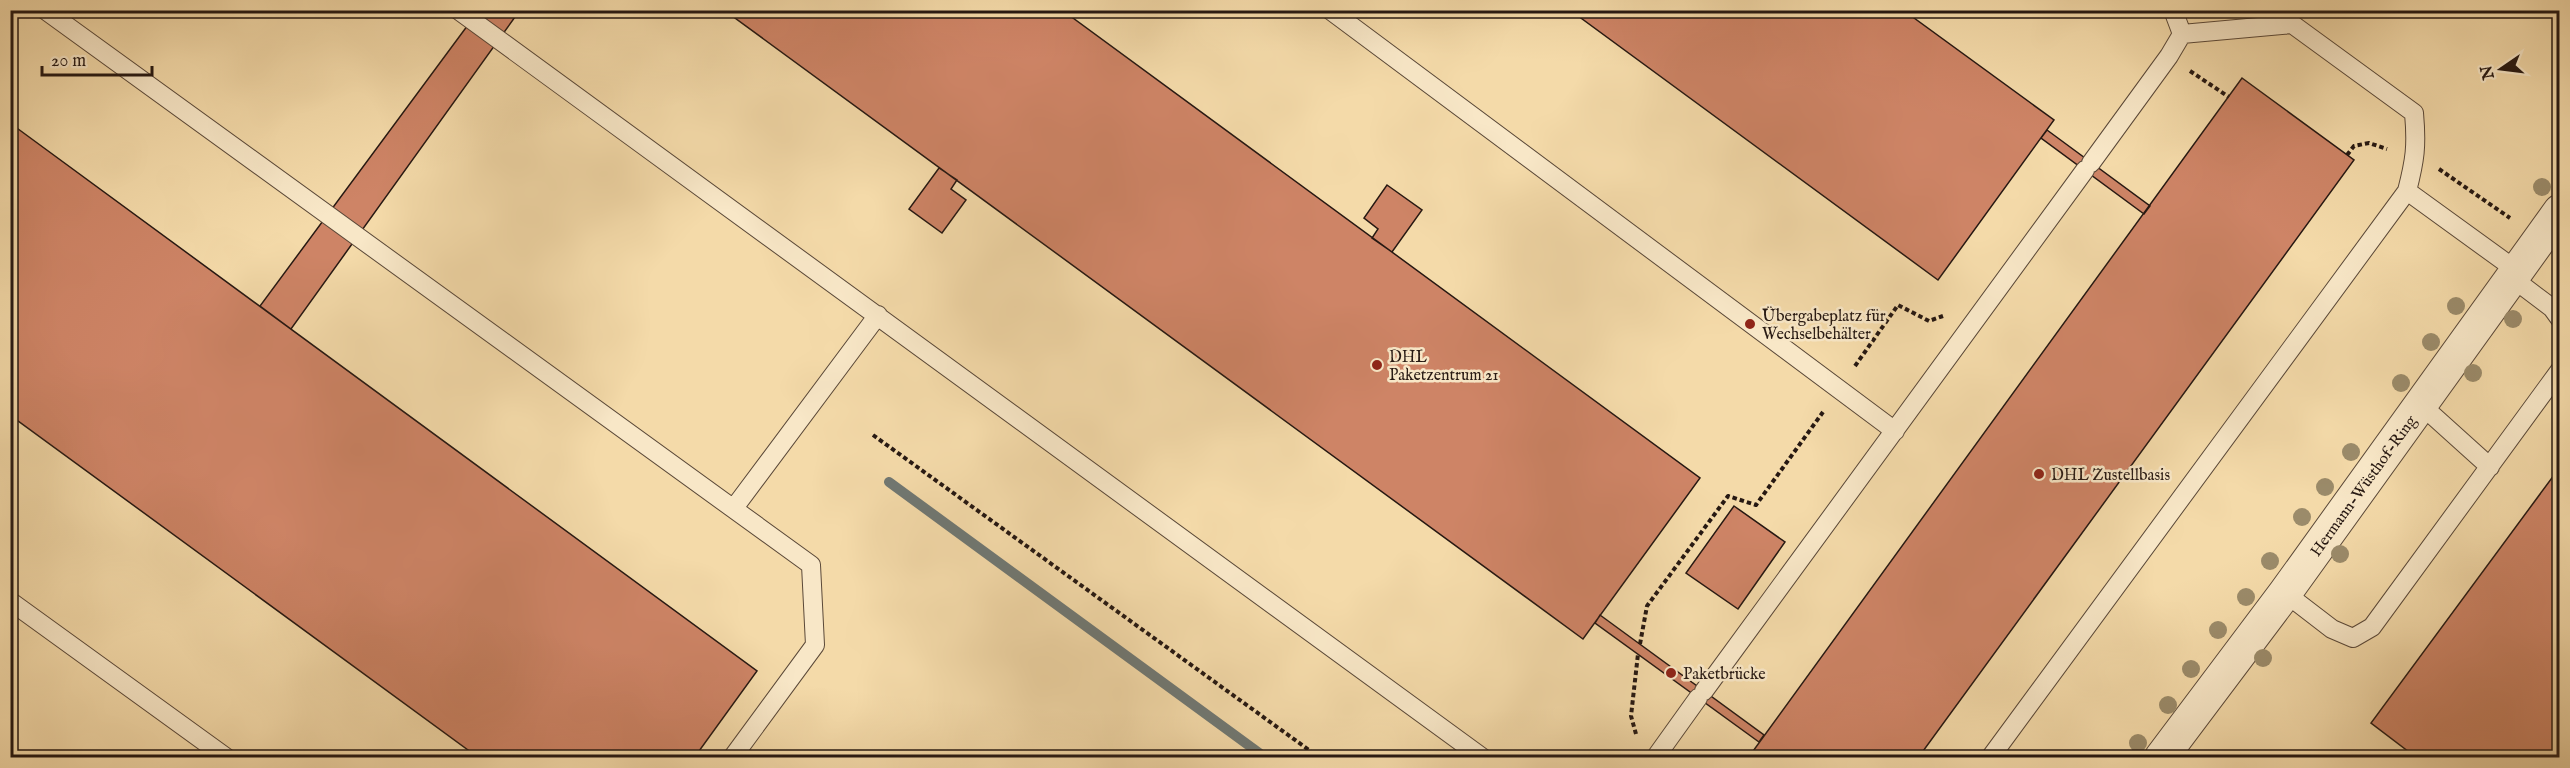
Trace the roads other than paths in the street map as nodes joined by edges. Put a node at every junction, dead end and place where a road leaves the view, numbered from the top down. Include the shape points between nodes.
1 (458, 10) edge
2 (1330, 10) edge
3 (2173, 10) edge
4 (56, 14) edge
5 (2182, 34) junction
6 (2407, 191) junction
7 (2559, 211) edge
8 (2513, 274) junction
9 (878, 315) junction
10 (2559, 319) edge
11 (2559, 370) edge
12 (2419, 403) junction
13 (1894, 431) junction
14 (2490, 467) junction
15 (734, 508) junction
16 (2285, 593) junction
17 (10, 601) edge
18 (1657, 755) edge
19 (227, 758) edge
20 (732, 758) edge
21 (1483, 758) edge
22 (1990, 758) edge
23 (2161, 758) edge

1 - 9 lane
2 - 13 lane
3 - 5 lane
4 - 15 lane
5 - 6 lane via 2292,24 2414,114 2417,150
5 - 13 lane
6 - 8 lane
6 - 22 lane
7 - 8 street, Hermann-Wüsthof-Ring
8 - 10 lane
8 - 12 street, Hermann-Wüsthof-Ring
9 - 15 lane
9 - 21 lane
11 - 14 lane
12 - 14 lane
12 - 16 street, Hermann-Wüsthof-Ring
13 - 18 lane
14 - 16 lane via 2372,627 2353,638 2332,629
15 - 20 lane via 811,565 815,645
16 - 23 street, Hermann-Wüsthof-Ring
17 - 19 lane

